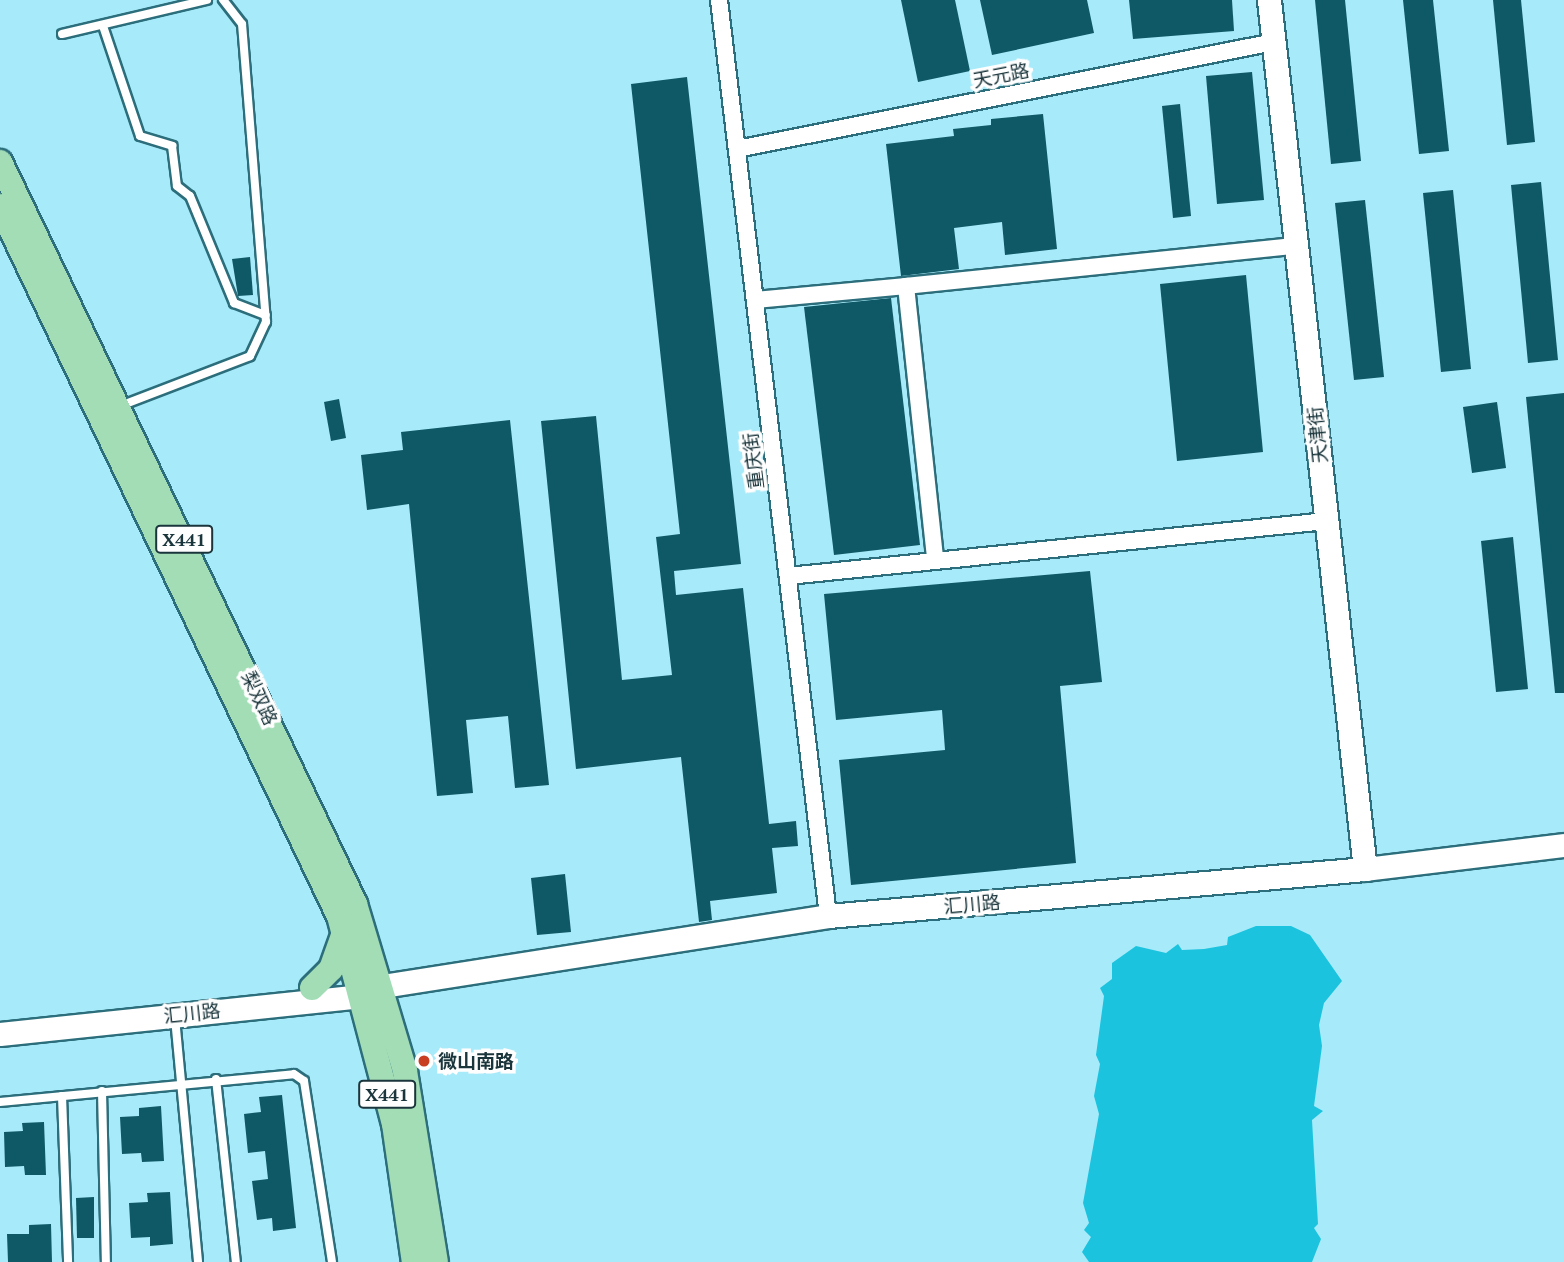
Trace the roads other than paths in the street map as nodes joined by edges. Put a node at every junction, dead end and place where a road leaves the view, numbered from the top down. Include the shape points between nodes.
1 (207, 0) edge
2 (223, 0) edge
3 (719, 0) edge
4 (1269, 0) edge
5 (103, 26) junction
6 (62, 34) dead end
7 (1274, 42) junction
8 (737, 149) junction
9 (0, 162) edge
10 (0, 206) edge
11 (1296, 246) junction
12 (906, 286) junction
13 (755, 300) junction
14 (265, 315) junction
15 (120, 406) junction
16 (1326, 521) junction
17 (935, 557) junction
18 (788, 576) junction
19 (1564, 845) edge
20 (1365, 869) junction
21 (828, 916) junction
22 (352, 924) junction
23 (361, 987) junction
24 (314, 994) junction
25 (175, 1010) junction
26 (0, 1022) edge
27 (0, 1034) edge
28 (216, 1079) junction
29 (179, 1082) junction
30 (102, 1091) junction
31 (62, 1096) junction
32 (0, 1102) edge
33 (68, 1262) edge
34 (106, 1262) edge
35 (198, 1262) edge
36 (236, 1262) edge
37 (332, 1262) edge
38 (414, 1262) edge
39 (436, 1262) edge

1 - 5 lane
2 - 14 lane via 242,24
3 - 8 street, 重庆街
4 - 7 street, 天津街
5 - 6 lane
5 - 14 lane via 140,136 172,146 177,186 190,196 234,303
7 - 8 street, 天元路
7 - 11 street, 天津街
8 - 13 street, 重庆街
9 - 15 main road, 梨双路 / X441
10 - 22 main road, 梨双路 / X441
11 - 12 street
11 - 16 street, 天津街
12 - 13 street
12 - 17 street
13 - 18 street, 重庆街
14 - 15 lane via 250,356
15 - 22 main road, 梨双路 / X441
16 - 17 street
16 - 20 street, 天津街
17 - 18 street
18 - 21 street, 重庆街
19 - 20 street, 汇川路
20 - 21 street, 汇川路
21 - 23 street, 汇川路
22 - 23 main road, 梨双路 / X441
22 - 23 main road, 梨双路 / X441
22 - 24 main road
23 - 24 street, 汇川路
23 - 38 main road, 梨双路 / X441 via 394,1124
23 - 39 main road, 梨双路 / X441 via 416,1121
24 - 25 street, 汇川路
25 - 26 street, 汇川路
25 - 27 street, 汇川路
25 - 29 lane
28 - 29 lane
28 - 36 lane
28 - 37 lane via 283,1072 304,1081
29 - 30 lane
29 - 35 lane
30 - 31 lane
30 - 34 lane
31 - 32 lane
31 - 33 lane

